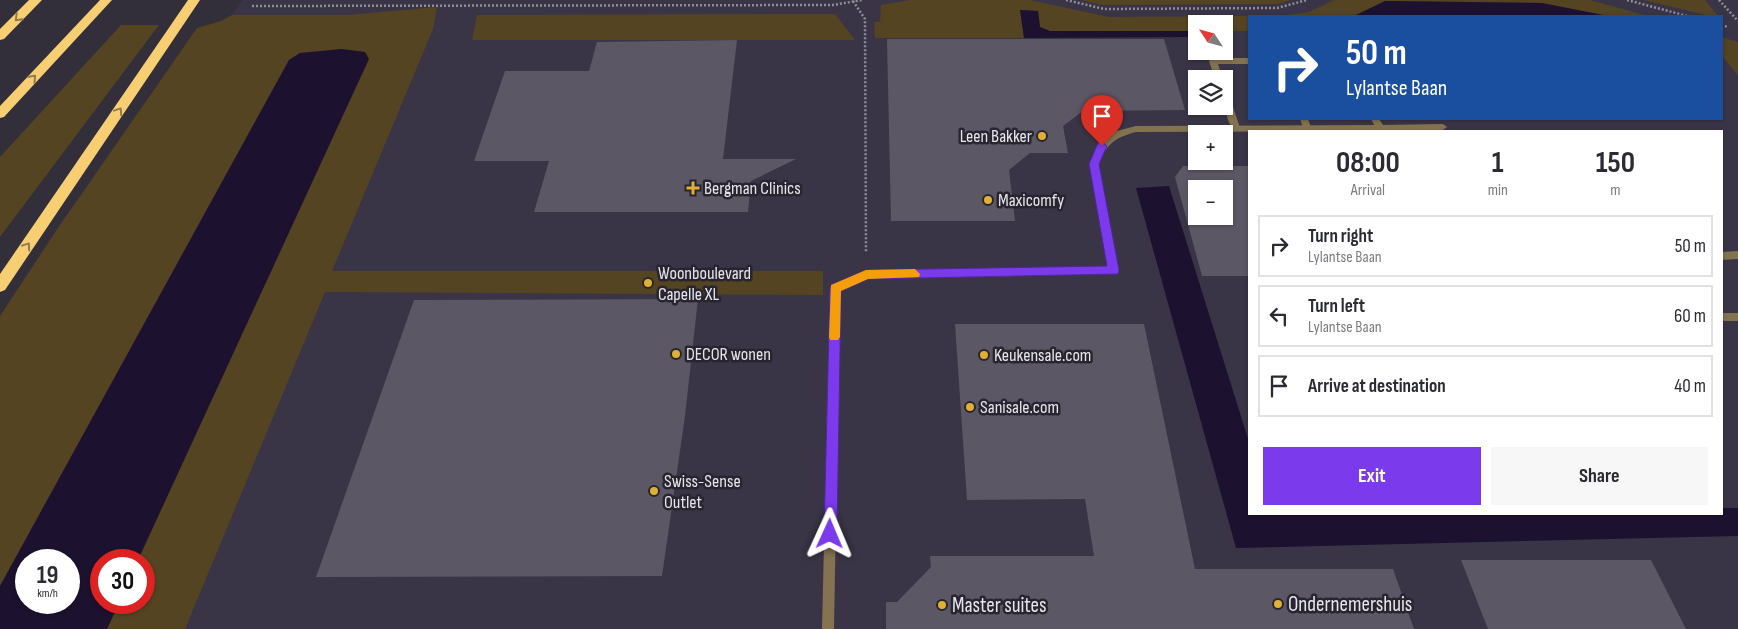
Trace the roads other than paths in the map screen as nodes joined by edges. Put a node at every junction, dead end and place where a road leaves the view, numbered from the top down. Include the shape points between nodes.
1 (36, 0) edge
2 (106, 0) edge
3 (194, 0) edge
4 (0, 36) edge
5 (1248, 61) edge
6 (1216, 70) edge
7 (0, 114) edge
8 (1232, 115) edge
9 (1305, 123) edge
10 (1379, 126) edge
11 (1236, 128) junction
12 (1444, 129) edge
13 (1723, 256) edge
14 (1738, 256) edge
15 (0, 286) edge
16 (1723, 317) edge
17 (1738, 317) edge
18 (828, 629) edge

1 -> 4 highway
7 -> 2 highway
15 -> 3 highway
5 - 6 street via 1214,61
8 - 11 street
9 - 10 street
9 - 11 street
10 - 12 street
11 - 18 street via 1136,129 1116,134 1102,146 1094,164 1114,270 866,275 835,288
13 - 14 street
16 - 17 street

